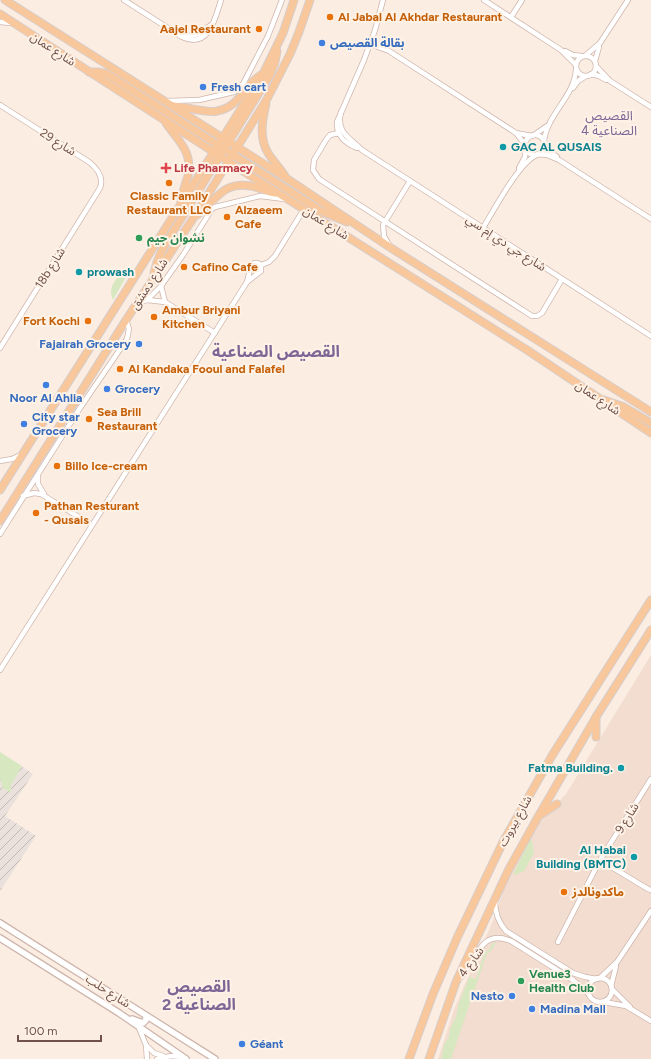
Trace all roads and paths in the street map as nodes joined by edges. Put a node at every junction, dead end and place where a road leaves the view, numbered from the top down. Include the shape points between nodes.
1 (5, 0) edge
2 (124, 0) edge
3 (221, 0) edge
4 (282, 0) edge
5 (294, 0) edge
6 (310, 0) edge
7 (383, 0) edge
8 (484, 0) edge
9 (522, 0) edge
10 (628, 0) edge
11 (0, 14) edge
12 (511, 17) junction
13 (0, 22) edge
14 (14, 23) junction
15 (600, 43) junction
16 (370, 44) junction
17 (277, 46) junction
18 (561, 50) junction
19 (584, 56) junction
20 (596, 64) junction
21 (576, 67) junction
22 (89, 72) junction
23 (263, 74) junction
24 (588, 75) junction
25 (610, 80) junction
26 (570, 90) junction
27 (267, 99) junction
28 (165, 101) junction
29 (0, 105) edge
30 (173, 106) junction
31 (651, 107) edge
32 (341, 112) junction
33 (164, 120) junction
34 (547, 126) junction
35 (339, 133) junction
36 (516, 133) junction
37 (533, 136) junction
38 (226, 140) junction
39 (545, 143) junction
40 (236, 147) junction
41 (526, 147) junction
42 (222, 148) junction
43 (362, 150) junction
44 (217, 154) junction
45 (232, 154) junction
46 (537, 154) junction
47 (559, 160) junction
48 (228, 161) junction
49 (518, 171) junction
50 (286, 178) junction
51 (410, 181) junction
52 (100, 188) joint
53 (278, 193) junction
54 (288, 199) junction
55 (181, 204) junction
56 (304, 209) junction
57 (194, 217) junction
58 (651, 219) edge
59 (385, 221) junction
60 (354, 224) junction
61 (483, 228) junction
62 (391, 248) junction
63 (261, 265) junction
64 (153, 278) junction
65 (562, 279) junction
66 (247, 282) junction
67 (160, 286) junction
68 (147, 300) junction
69 (165, 302) junction
70 (138, 303) junction
71 (126, 320) junction
72 (215, 333) junction
73 (651, 336) edge
74 (0, 348) edge
75 (598, 398) junction
76 (651, 412) edge
77 (651, 423) edge
78 (651, 433) edge
79 (24, 453) junction
80 (0, 461) edge
81 (38, 475) junction
82 (0, 490) edge
83 (45, 495) junction
84 (24, 496) junction
85 (0, 521) edge
86 (92, 525) junction
87 (0, 534) edge
88 (651, 600) edge
89 (651, 630) edge
90 (0, 670) edge
91 (596, 717) junction
92 (596, 737) dead end
93 (651, 779) edge
94 (556, 804) dead end
95 (538, 817) junction
96 (600, 860) junction
97 (650, 891) edge
98 (496, 897) junction
99 (651, 911) edge
100 (0, 923) edge
101 (0, 938) edge
102 (558, 942) dead end
103 (617, 962) junction
104 (599, 978) junction
105 (456, 982) junction
106 (612, 988) junction
107 (588, 993) junction
108 (604, 1002) junction
109 (631, 1008) junction
110 (119, 1013) junction
111 (146, 1016) junction
112 (651, 1021) edge
113 (139, 1028) junction
114 (146, 1045) junction
115 (165, 1056) junction
116 (411, 1057) edge
117 (184, 1058) edge
118 (147, 1059) edge
119 (156, 1059) edge
120 (215, 1059) edge
121 (406, 1059) edge
122 (429, 1059) edge

1 - 28 main road, شارع عمان
2 - 3 street via 182,37 188,37 199,34 212,24
4 - 28 street via 268,36 244,84 234,92 199,100
5 - 17 main road, شارع دمشق
6 - 27 main road, شارع دمشق via 290,54
7 - 16 street
8 - 12 street
9 - 12 street
10 - 15 street
11 - 14 main road, شارع عمان
12 - 18 street
13 - 14 street
14 - 22 main road, شارع عمان
15 - 19 street
15 - 20 street
16 - 32 street
16 - 36 street via 389,52
17 - 23 main road, شارع دمشق
17 - 38 main road via 272,71
18 - 19 street
18 - 21 street
19 - 20 street via 590,56
19 - 21 street via 578,60
20 - 24 street via 594,71
20 - 25 street
21 - 24 street via 581,74
21 - 26 street
22 - 33 main road, شارع عمان
22 - 42 main road via 107,74
23 - 30 main road via 252,81 237,100 223,109 209,112
23 - 38 main road, شارع دمشق
24 - 25 street
24 - 26 street via 580,79
25 - 31 street
26 - 34 street
27 - 40 main road, شارع دمشق
27 - 50 main road via 262,121 263,141
28 - 30 main road, شارع عمان
29 - 52 street, شارع 29 via 92,164 101,177
30 - 38 main road, شارع عمان
32 - 35 street via 337,122
32 - 43 street, شارع جي دي إم سي via 340,125 344,134
33 - 44 main road, شارع عمان
33 - 55 main road via 182,143 188,157 189,171
34 - 37 street
34 - 39 street
35 - 43 street, شارع جي دي إم سي via 345,142
35 - 59 street via 330,135 326,140 313,163 314,174
36 - 37 street
36 - 41 street
37 - 39 street via 541,137
37 - 41 street via 527,140
38 - 40 main road, شارع عمان
38 - 42 main road, شارع دمشق
39 - 46 street via 544,150
39 - 47 street
40 - 45 main road, شارع دمشق
40 - 50 main road, شارع عمان
41 - 46 street via 531,154
41 - 49 street via 525,157
42 - 44 main road, شارع دمشق
42 - 45 main road
43 - 51 street, شارع جي دي إم سي
44 - 48 main road, شارع عمان
44 - 55 main road, شارع دمشق
44 - 64 main road via 163,248
45 - 48 main road, شارع دمشق
45 - 60 main road via 321,211
46 - 47 street
46 - 49 street
47 - 58 street
48 - 53 main road, شارع عمان
48 - 57 main road, شارع دمشق
49 - 61 street
50 - 60 main road, شارع عمان
51 - 59 street
51 - 61 street, شارع جي دي إم سي
52 - 74 street, 18b شارع
53 - 54 main road, شارع عمان
53 - 57 main road via 250,186 235,186 220,193
54 - 56 main road, شارع عمان
54 - 67 street via 260,196 212,209
55 - 79 main road, شارع دمشق
56 - 63 street via 275,256
56 - 75 main road, شارع عمان
57 - 64 main road, شارع دمشق
59 - 62 street via 383,232
59 - 65 street via 532,316 542,313
60 - 62 main road, شارع عمان
61 - 65 street, شارع جي دي إم سي
62 - 76 main road, شارع عمان
63 - 66 street via 260,272
63 - 66 street via 252,264
64 - 70 main road, شارع دمشق
65 - 73 street, شارع جي دي إم سي
66 - 72 street
67 - 68 street
67 - 69 street
68 - 69 street
68 - 70 street
69 - 72 street
70 - 71 main road, شارع دمشق
71 - 81 street via 127,339
71 - 85 main road, شارع دمشق
72 - 86 street
75 - 77 main road via 616,403
75 - 78 main road, شارع عمان
79 - 80 street
79 - 82 main road, شارع دمشق
81 - 83 street via 38,484
81 - 84 street
83 - 84 street via 34,492
83 - 86 street
84 - 87 street
86 - 90 street
88 - 116 main road, شارع بيروت via 553,754 503,842 433,994
89 - 91 main road, شارع بيروت
91 - 92 main road
91 - 95 main road, شارع بيروت
93 - 96 street, شارع 9
94 - 95 main road
95 - 98 main road, شارع بيروت
96 - 97 street
96 - 102 street, شارع 9
98 - 104 street via 496,915 506,931 573,973
98 - 105 main road, شارع بيروت
99 - 103 street
100 - 111 street, شارع حلب
101 - 110 street, شارع حلب
103 - 104 street
103 - 106 street
104 - 106 street via 607,980
104 - 107 street via 590,983
105 - 107 street, شارع 4 via 468,970 481,946 490,940 500,938 511,941 573,980
105 - 122 main road, شارع بيروت
106 - 108 street via 611,996
106 - 109 street
107 - 108 street via 593,1000
108 - 109 street
109 - 112 street
110 - 111 street via 141,1024 146,1022
110 - 113 street, شارع حلب
111 - 120 street, شارع حلب
113 - 114 street
113 - 117 street, شارع حلب
114 - 115 street via 154,1052
114 - 118 street
115 - 117 street
115 - 119 street
116 - 121 main road, شارع بيروت

